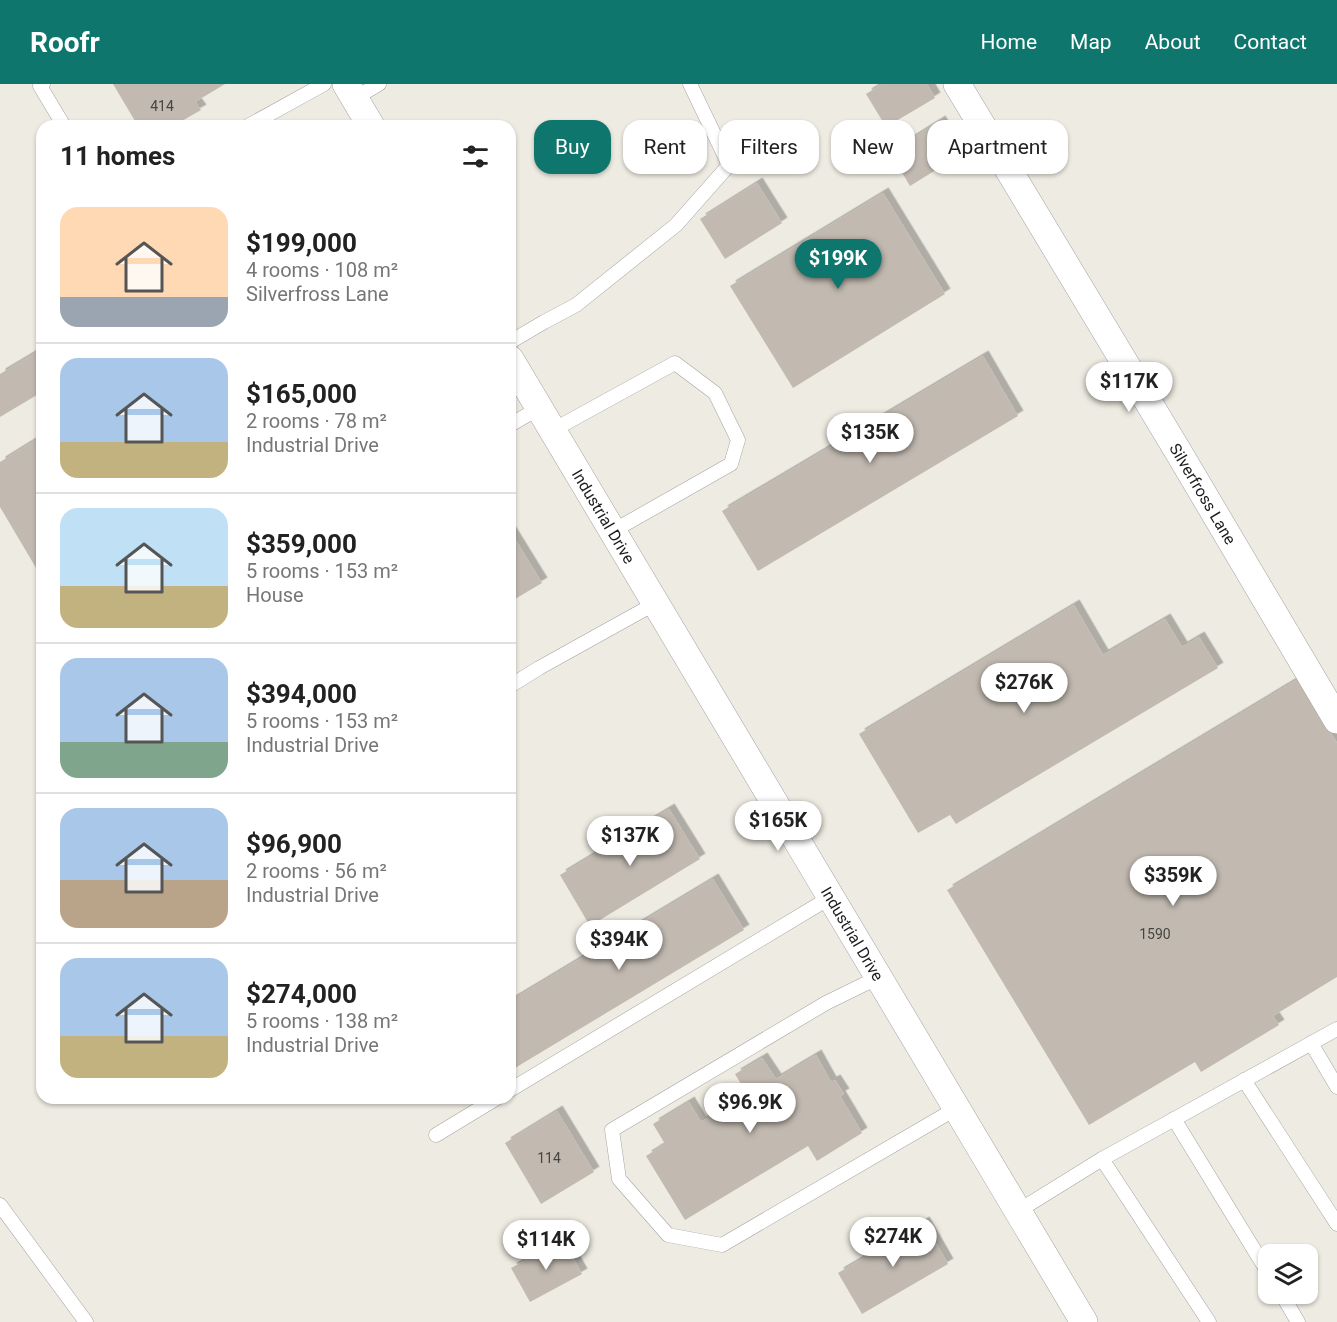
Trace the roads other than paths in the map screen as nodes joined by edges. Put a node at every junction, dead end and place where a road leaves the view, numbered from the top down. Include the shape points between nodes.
1 (43, 84) edge
2 (324, 84) edge
3 (379, 84) edge
4 (690, 84) edge
5 (957, 84) edge
6 (350, 91) edge
7 (60, 120) edge
8 (259, 120) edge
9 (367, 120) edge
10 (516, 338) edge
11 (516, 368) edge
12 (546, 419) junction
13 (516, 424) edge
14 (613, 531) junction
15 (656, 603) junction
16 (516, 682) edge
17 (1337, 720) edge
18 (831, 897) junction
19 (879, 977) junction
20 (1337, 1029) edge
21 (1311, 1043) junction
22 (1244, 1080) junction
23 (516, 1086) edge
24 (1337, 1087) edge
25 (487, 1104) edge
26 (957, 1108) junction
27 (1174, 1119) junction
28 (436, 1135) dead end
29 (1102, 1159) junction
30 (0, 1205) edge
31 (1018, 1211) junction
32 (1337, 1224) edge
33 (1258, 1256) edge
34 (1287, 1304) edge
35 (86, 1322) edge
36 (1084, 1322) edge
37 (1209, 1322) edge
38 (1298, 1322) edge

1 - 7 lane via 40,86
2 - 8 lane
3 - 6 lane
4 - 10 lane via 729,165 675,225 576,305
5 - 17 street, Silverfross Lane
6 - 9 street
11 - 12 street, Industrial Drive
12 - 13 lane
12 - 14 street, Industrial Drive
12 - 14 lane via 675,363 715,393 738,440 731,464
14 - 15 street, Industrial Drive
15 - 16 lane
15 - 18 street, Industrial Drive
18 - 19 street, Industrial Drive
18 - 23 lane
19 - 26 street, Industrial Drive
19 - 26 lane via 826,1003 612,1130 619,1179 668,1235 722,1245
20 - 21 lane
21 - 22 lane
21 - 24 lane
22 - 27 lane
22 - 32 lane
25 - 28 lane
26 - 31 street, Industrial Drive
27 - 29 lane
27 - 33 lane
29 - 31 lane
29 - 37 lane
30 - 35 lane
31 - 36 street, Industrial Drive
34 - 38 lane

